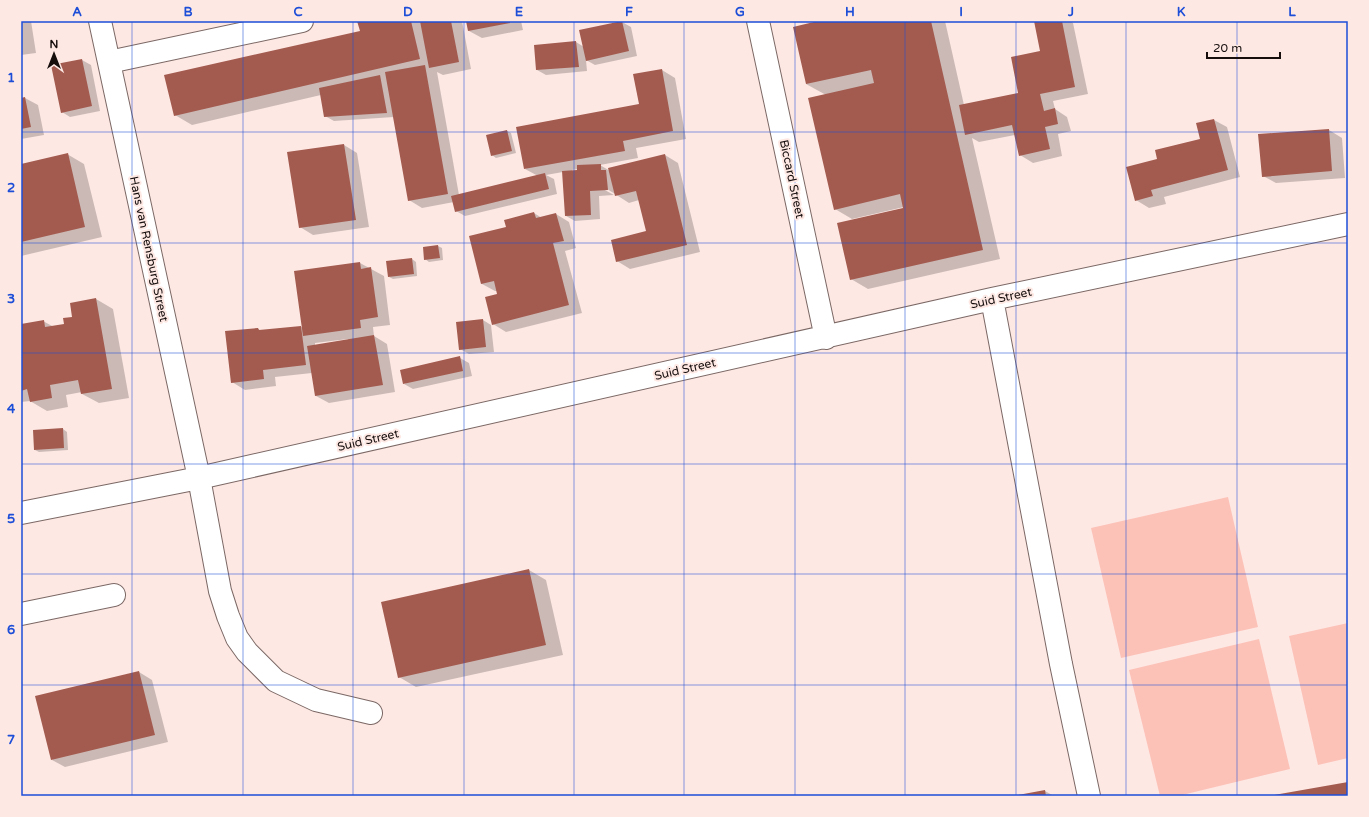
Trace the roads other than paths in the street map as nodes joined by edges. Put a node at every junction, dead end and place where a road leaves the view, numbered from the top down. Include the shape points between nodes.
1 (100, 21) edge
2 (302, 21) edge
3 (758, 21) edge
4 (109, 62) junction
5 (1348, 224) edge
6 (992, 299) junction
7 (826, 338) junction
8 (199, 478) junction
9 (21, 513) edge
10 (114, 595) dead end
11 (21, 614) edge
12 (371, 713) dead end
13 (1089, 796) edge

1 - 4 street, Hans van Rensburg Street
2 - 4 street
3 - 7 street, Biccard Street
4 - 8 street, Hans van Rensburg Street
5 - 6 street, Suid Street
6 - 7 street, Suid Street
6 - 13 street via 1061,664
7 - 8 street, Suid Street
8 - 9 street, Suid Street
8 - 12 street, Hans van Rensburg Street via 220,591 237,638 276,681 316,700
10 - 11 street

